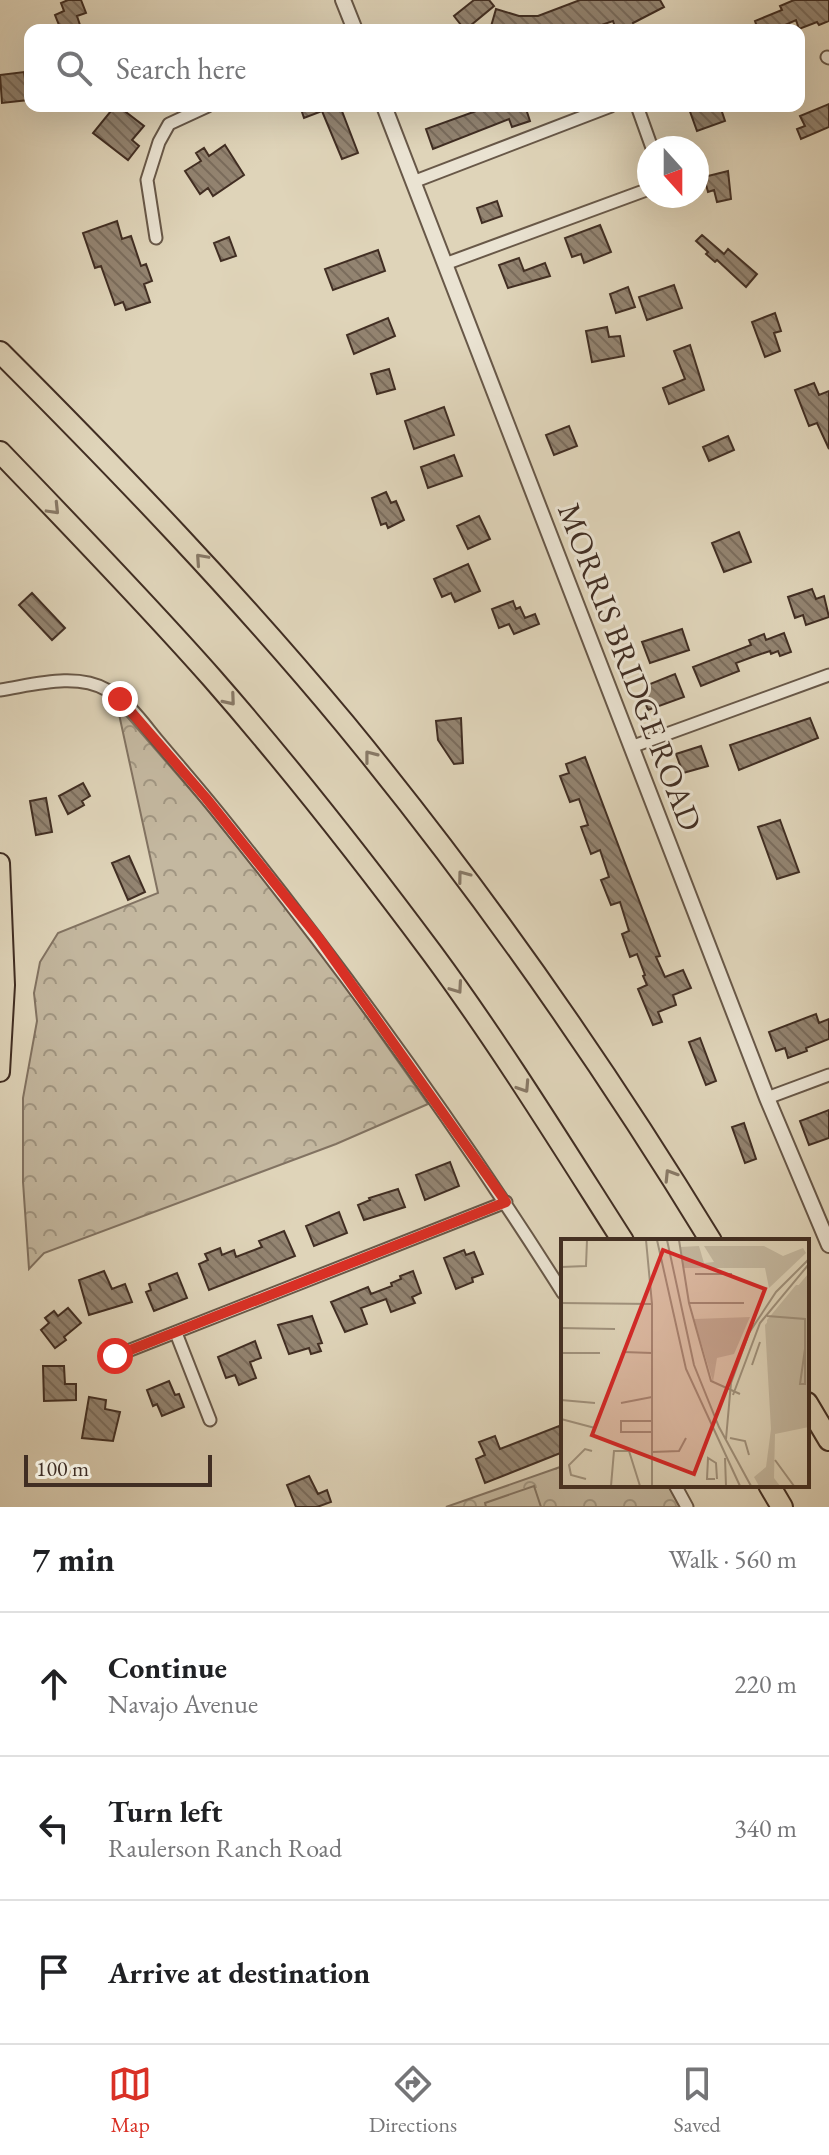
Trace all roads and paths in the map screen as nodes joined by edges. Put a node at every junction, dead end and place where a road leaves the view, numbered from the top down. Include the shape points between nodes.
1 (343, 0) edge
2 (353, 24) edge
3 (195, 112) edge
4 (386, 112) edge
5 (595, 112) edge
6 (639, 112) edge
7 (648, 136) edge
8 (413, 182) junction
9 (637, 193) edge
10 (156, 238) dead end
11 (445, 264) junction
12 (0, 352) edge
13 (0, 452) edge
14 (829, 675) edge
15 (0, 690) edge
16 (631, 747) junction
17 (0, 863) edge
18 (0, 1072) edge
19 (829, 1075) edge
20 (767, 1098) junction
21 (506, 1202) junction
22 (622, 1239) edge
23 (710, 1239) edge
24 (829, 1245) edge
25 (561, 1290) edge
26 (176, 1333) junction
27 (115, 1356) dead end
28 (809, 1406) edge
29 (210, 1420) dead end
30 (829, 1440) edge
31 (676, 1487) edge
32 (770, 1487) edge
33 (687, 1507) edge
34 (782, 1507) edge

1 - 2 street
3 - 10 street via 169,124 147,180
4 - 8 street, MORRIS BRIDGE ROAD
5 - 8 street
6 - 7 street
8 - 11 street, MORRIS BRIDGE ROAD
9 - 11 street
11 - 16 street, MORRIS BRIDGE ROAD
23 -> 12 highway via 543,985 346,725 179,535
13 -> 22 highway via 213,680 362,861 500,1051
14 - 16 street
15 - 21 street via 69,680 89,683 106,689 131,710 318,937
16 - 20 street, MORRIS BRIDGE ROAD
17 - 18 main road via 5,985
19 - 20 street
20 - 24 street, MORRIS BRIDGE ROAD
21 - 25 street
21 - 26 street
26 - 27 street
26 - 29 street
28 - 30 highway
31 - 33 street
32 - 34 highway

